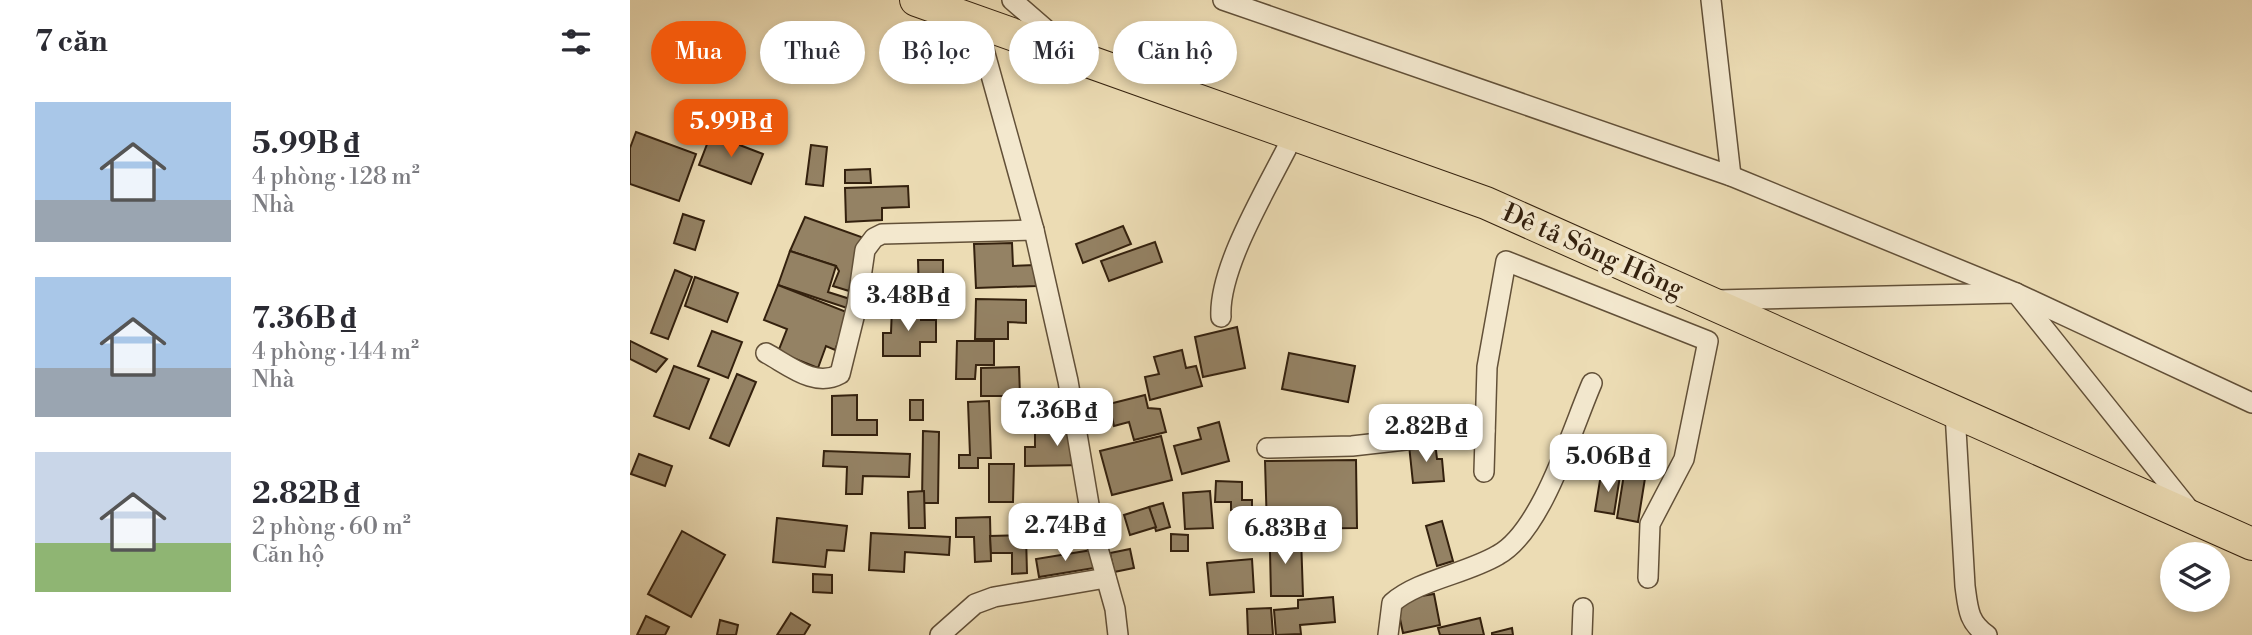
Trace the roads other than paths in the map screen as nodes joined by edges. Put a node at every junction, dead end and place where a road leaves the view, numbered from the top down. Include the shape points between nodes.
1 (916, 0) edge
2 (1012, 0) edge
3 (1223, 0) edge
4 (1711, 0) edge
5 (976, 21) edge
6 (1036, 21) edge
7 (1099, 64) edge
8 (993, 84) edge
9 (1294, 134) junction
10 (1731, 176) junction
11 (1034, 230) junction
12 (1671, 285) junction
13 (2016, 293) junction
14 (1702, 300) junction
15 (1222, 317) dead end
16 (1662, 321) junction
17 (766, 353) dead end
18 (1592, 383) dead end
19 (2252, 403) edge
20 (1955, 412) junction
21 (1485, 431) junction
22 (1267, 448) dead end
23 (1484, 472) dead end
24 (2197, 520) junction
25 (2252, 544) edge
26 (1106, 578) junction
27 (1648, 578) dead end
28 (1583, 608) dead end
29 (940, 635) edge
30 (1118, 635) edge
31 (1388, 635) edge
32 (1583, 635) edge
33 (1987, 635) edge

1 - 5 main road, Đê tả Sông Hồng
2 - 6 street
3 - 10 street
4 - 10 street
7 - 9 main road, Đê tả Sông Hồng
8 - 11 street
9 - 12 main road, Đê tả Sông Hồng via 1486,203
9 - 15 street via 1227,273 1220,300
10 - 13 street
11 - 17 street via 882,234 865,250 840,374 818,380
11 - 26 street
12 - 14 main road, Đê tả Sông Hồng
12 - 16 street
13 - 14 street
13 - 19 street
13 - 24 street
14 - 20 main road, Đê tả Sông Hồng
16 - 21 street via 1507,261 1487,367
16 - 27 street via 1708,341 1684,459 1650,524
18 - 31 street via 1535,519 1501,554 1406,591 1392,603
20 - 24 main road, Đê tả Sông Hồng
20 - 33 street via 1965,586 1976,628
21 - 22 street via 1352,446
21 - 23 street
24 - 25 main road, Đê tả Sông Hồng
26 - 29 street via 994,597 975,604
26 - 30 street
28 - 32 street

